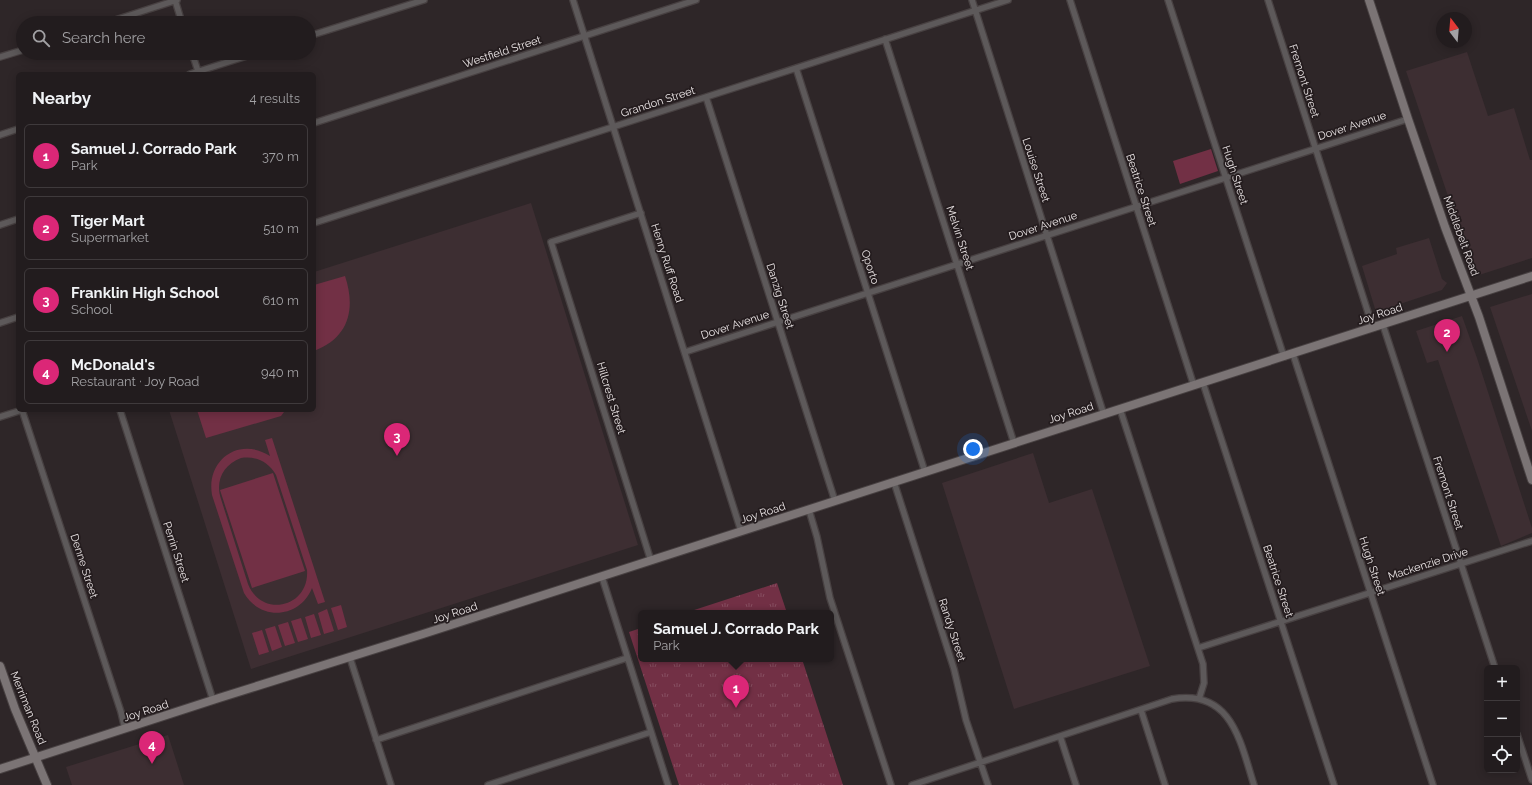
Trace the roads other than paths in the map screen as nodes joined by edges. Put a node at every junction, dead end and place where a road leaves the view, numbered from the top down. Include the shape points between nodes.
1 (176, 0) edge
2 (424, 0) edge
3 (573, 0) edge
4 (696, 0) edge
5 (972, 0) edge
6 (1008, 0) edge
7 (1070, 0) edge
8 (1168, 0) edge
9 (1268, 0) edge
10 (1369, 0) edge
11 (975, 10) junction
12 (127, 16) edge
13 (180, 16) edge
14 (316, 34) edge
15 (585, 36) junction
16 (886, 39) junction
17 (16, 52) edge
18 (0, 57) edge
19 (194, 60) edge
20 (236, 60) edge
21 (796, 68) junction
22 (199, 72) edge
23 (202, 72) edge
24 (706, 97) junction
25 (1408, 119) junction
26 (316, 122) edge
27 (614, 127) junction
28 (16, 130) edge
29 (0, 135) edge
30 (1315, 148) junction
31 (1225, 178) junction
32 (1136, 207) junction
33 (641, 213) junction
34 (16, 220) edge
35 (316, 222) edge
36 (0, 225) edge
37 (1046, 235) junction
38 (958, 264) junction
39 (1532, 276) edge
40 (868, 293) junction
41 (1470, 296) junction
42 (16, 318) edge
43 (778, 322) junction
44 (0, 323) edge
45 (1383, 325) junction
46 (1373, 328) junction
47 (685, 352) junction
48 (1293, 354) junction
49 (1284, 357) junction
50 (1203, 383) junction
51 (1194, 386) junction
52 (1120, 409) junction
53 (16, 412) edge
54 (23, 412) edge
55 (121, 412) edge
56 (1104, 415) junction
57 (0, 417) edge
58 (1014, 443) junction
59 (925, 472) junction
60 (1532, 480) edge
61 (894, 482) junction
62 (836, 501) junction
63 (809, 510) junction
64 (741, 531) junction
65 (1532, 541) edge
66 (651, 560) junction
67 (1461, 564) junction
68 (602, 577) junction
69 (1370, 593) junction
70 (834, 610) edge
71 (834, 610) edge
72 (1280, 621) junction
73 (1198, 648) junction
74 (350, 658) junction
75 (627, 658) junction
76 (1494, 665) edge
77 (0, 666) edge
78 (1199, 699) junction
79 (213, 700) junction
80 (1141, 710) junction
81 (125, 729) junction
82 (650, 732) junction
83 (1060, 736) junction
84 (1518, 737) edge
85 (376, 740) junction
86 (36, 757) junction
87 (980, 763) junction
88 (0, 769) edge
89 (1532, 780) edge
90 (47, 785) edge
91 (390, 785) edge
92 (488, 785) edge
93 (668, 785) edge
94 (891, 785) edge
95 (912, 785) edge
96 (988, 785) edge
97 (1076, 785) edge
98 (1165, 785) edge
99 (1254, 785) edge
100 (1334, 785) edge
101 (1433, 785) edge

1 - 12 street
1 - 13 street
2 - 14 street
3 - 15 street, Henry Ruff Road
4 - 15 street, Westfield Street
5 - 11 street, Louise Street
6 - 11 street, Grandon Street
7 - 32 street, Beatrice Street
8 - 31 street, Hugh Street
9 - 30 street, Fremont Street
10 - 25 street, Middlebelt Road
11 - 16 street, Grandon Street
11 - 37 street, Louise Street
15 - 26 street, Westfield Street
15 - 27 street, Henry Ruff Road
16 - 21 street, Grandon Street
16 - 38 street, Melvin Street
17 - 18 street
19 - 22 street
20 - 23 street
21 - 24 street, Grandon Street
21 - 40 street, Oporto
24 - 27 street, Grandon Street
24 - 43 street, Danzig Street
25 - 30 street, Dover Avenue
25 - 41 street, Middlebelt Road
27 - 33 street, Henry Ruff Road
27 - 35 street, Grandon Street
28 - 29 street
30 - 31 street, Dover Avenue
30 - 46 street, Fremont Street
31 - 32 street, Dover Avenue
31 - 49 street, Hugh Street
32 - 37 street, Dover Avenue
32 - 51 street, Beatrice Street
33 - 47 street, Henry Ruff Road
33 - 66 street, Hillcrest Street via 551,242
34 - 36 street
37 - 38 street, Dover Avenue
37 - 56 street, Louise Street
38 - 40 street, Dover Avenue
38 - 58 street, Melvin Street
39 - 41 street, Joy Road
40 - 43 street, Dover Avenue
40 - 59 street, Oporto
41 - 45 street, Joy Road
41 - 60 street, Middlebelt Road
42 - 44 street
43 - 47 street, Dover Avenue
43 - 62 street, Danzig Street
45 - 46 street, Joy Road
45 - 67 street, Fremont Street
46 - 48 street, Joy Road
47 - 64 street, Henry Ruff Road
48 - 49 street, Joy Road
48 - 69 street, Hugh Street
49 - 50 street, Joy Road
50 - 51 street, Joy Road
50 - 72 street, Beatrice Street
51 - 52 street, Joy Road
52 - 56 street, Joy Road
52 - 73 street
53 - 57 street
54 - 81 street, Denne Street
55 - 79 street, Perrin Street
56 - 58 street, Joy Road
58 - 59 street, Joy Road
59 - 61 street, Joy Road
61 - 62 street, Joy Road
61 - 87 street, Randy Street via 954,669 966,720
62 - 63 street, Joy Road
63 - 64 street, Joy Road
63 - 71 street
64 - 66 street, Joy Road
65 - 67 street, Mackenzie Drive
66 - 68 street, Joy Road
67 - 69 street, Mackenzie Drive
67 - 76 street, Fremont Street
68 - 74 street, Joy Road
68 - 75 street
69 - 72 street, Mackenzie Drive
69 - 101 street, Hugh Street
70 - 94 street
72 - 73 street, Mackenzie Drive
72 - 100 street, Beatrice Street
73 - 78 street via 1204,674
74 - 79 street, Joy Road
74 - 85 street
75 - 82 street
75 - 85 street
77 - 86 street, Merriman Road
78 - 80 street via 1172,699
78 - 99 street via 1216,706 1229,719 1237,733
79 - 81 street, Joy Road
80 - 83 street
80 - 98 street
81 - 86 street, Joy Road
82 - 92 street
82 - 93 street
83 - 87 street
83 - 97 street
84 - 89 street
85 - 91 street
86 - 88 street, Joy Road
86 - 90 street, Merriman Road
87 - 95 street
87 - 96 street, Randy Street

